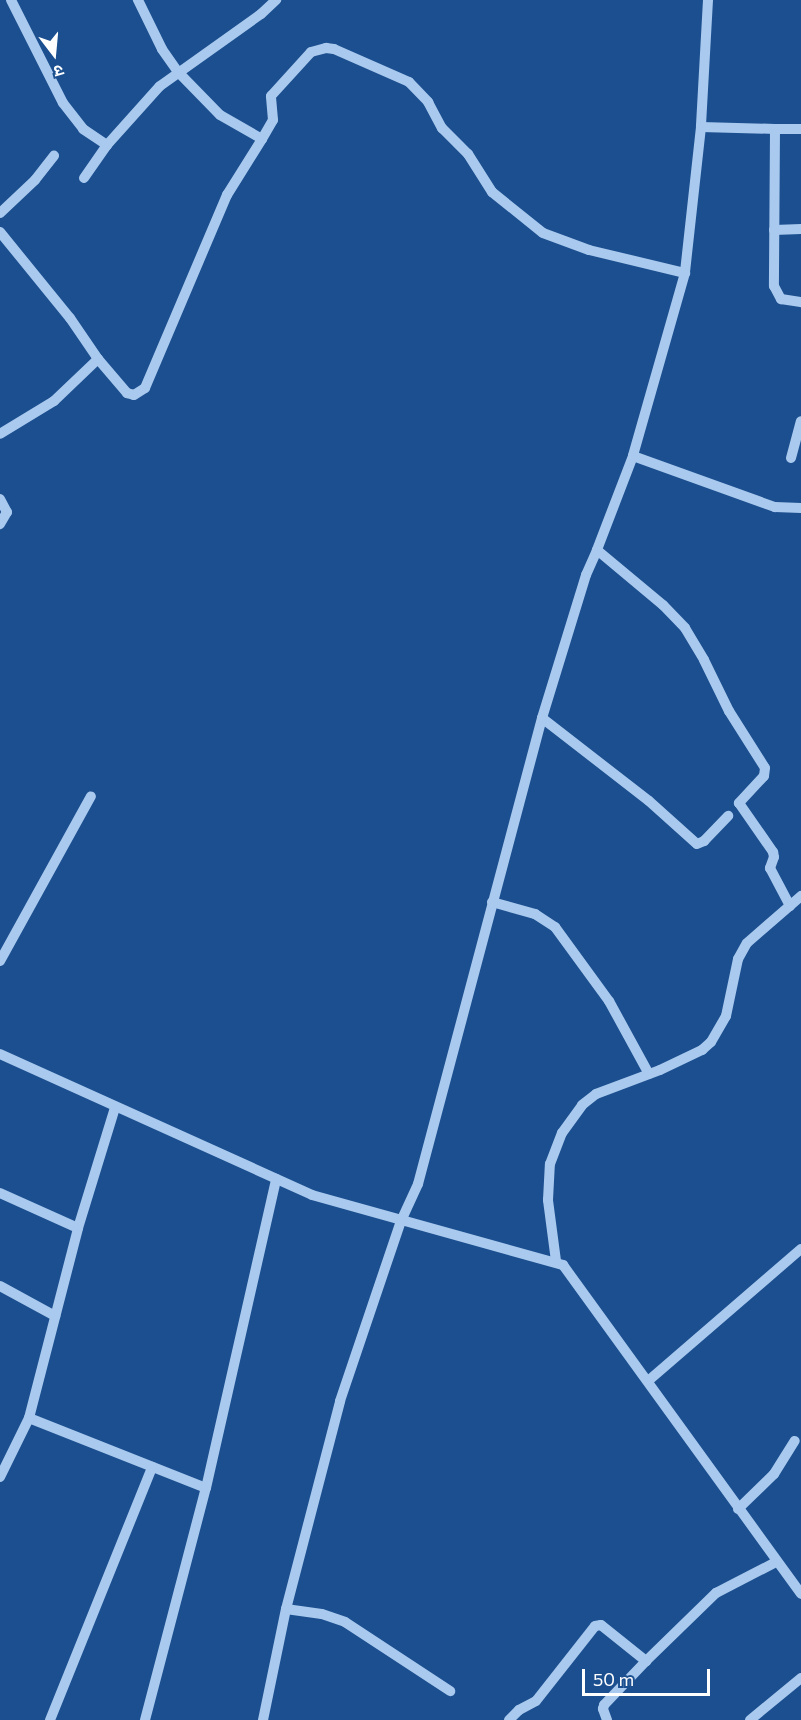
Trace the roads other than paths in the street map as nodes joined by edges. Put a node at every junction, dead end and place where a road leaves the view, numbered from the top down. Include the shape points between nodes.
1 (11, 0) edge
2 (138, 0) edge
3 (276, 0) edge
4 (708, 0) edge
5 (178, 72) junction
6 (700, 127) junction
7 (774, 129) junction
8 (801, 129) edge
9 (262, 139) junction
10 (107, 145) junction
11 (54, 156) dead end
12 (84, 178) dead end
13 (0, 213) edge
14 (801, 229) edge
15 (774, 230) junction
16 (0, 232) edge
17 (685, 273) junction
18 (801, 302) edge
19 (98, 359) junction
20 (801, 421) edge
21 (0, 434) edge
22 (633, 456) junction
23 (790, 458) dead end
24 (0, 499) edge
25 (801, 508) edge
26 (0, 525) edge
27 (597, 550) junction
28 (542, 718) junction
29 (91, 796) dead end
30 (728, 816) dead end
31 (801, 896) edge
32 (492, 902) junction
33 (790, 906) junction
34 (0, 961) edge
35 (0, 1054) edge
36 (649, 1074) junction
37 (115, 1108) junction
38 (276, 1179) junction
39 (0, 1193) edge
40 (401, 1221) junction
41 (78, 1228) junction
42 (801, 1249) edge
43 (556, 1261) junction
44 (0, 1286) edge
45 (56, 1316) junction
46 (648, 1381) junction
47 (29, 1418) junction
48 (795, 1441) dead end
49 (152, 1467) junction
50 (0, 1477) edge
51 (206, 1488) junction
52 (738, 1509) junction
53 (776, 1562) junction
54 (801, 1594) edge
55 (286, 1609) junction
56 (646, 1661) junction
57 (801, 1678) edge
58 (450, 1691) dead end
59 (50, 1720) edge
60 (145, 1720) edge
61 (263, 1720) edge
62 (509, 1720) edge
63 (607, 1720) edge
64 (750, 1720) edge

1 - 10 street via 63,103 83,129
2 - 5 street
3 - 5 street
4 - 6 street
5 - 9 street via 220,115
5 - 10 street via 148,98
6 - 7 street
6 - 17 street
7 - 8 street
7 - 15 street
9 - 17 street via 273,120 271,96 311,52 334,49 409,82 428,102 442,128 468,154 492,192 543,233 610,256
9 - 19 street via 227,195 145,388 134,395 127,393
10 - 12 street
11 - 13 street
14 - 15 street
15 - 18 street via 776,294 787,302
16 - 19 street
17 - 22 street
19 - 21 street via 54,401
20 - 23 street
22 - 25 street via 775,507
22 - 27 street
24 - 26 street via 7,512
27 - 28 street
27 - 33 street via 685,628 765,768 764,776 739,803 773,852 770,868
28 - 30 street via 649,801 696,844 704,841
28 - 32 street
29 - 34 street
31 - 33 street
32 - 36 street via 535,915 555,927 609,1001
32 - 40 street via 418,1184
33 - 36 street via 747,943 738,959 726,1016 711,1042
35 - 37 street
36 - 43 street via 596,1094 582,1104 562,1133 550,1164 548,1200
37 - 38 street
37 - 41 street
38 - 40 street via 312,1195
38 - 51 street
39 - 41 street
40 - 43 street
40 - 55 street via 355,1351
41 - 45 street
42 - 46 street
43 - 46 street via 567,1269
44 - 45 street
45 - 47 street
46 - 52 street
47 - 49 street
47 - 50 street
48 - 52 street via 774,1474
49 - 51 street
49 - 59 street
51 - 60 street
52 - 53 street
53 - 54 street
53 - 56 street via 716,1593
55 - 58 street via 345,1622
55 - 61 street
56 - 62 street via 601,1625 595,1626 536,1701
56 - 63 street via 604,1705
57 - 64 street

